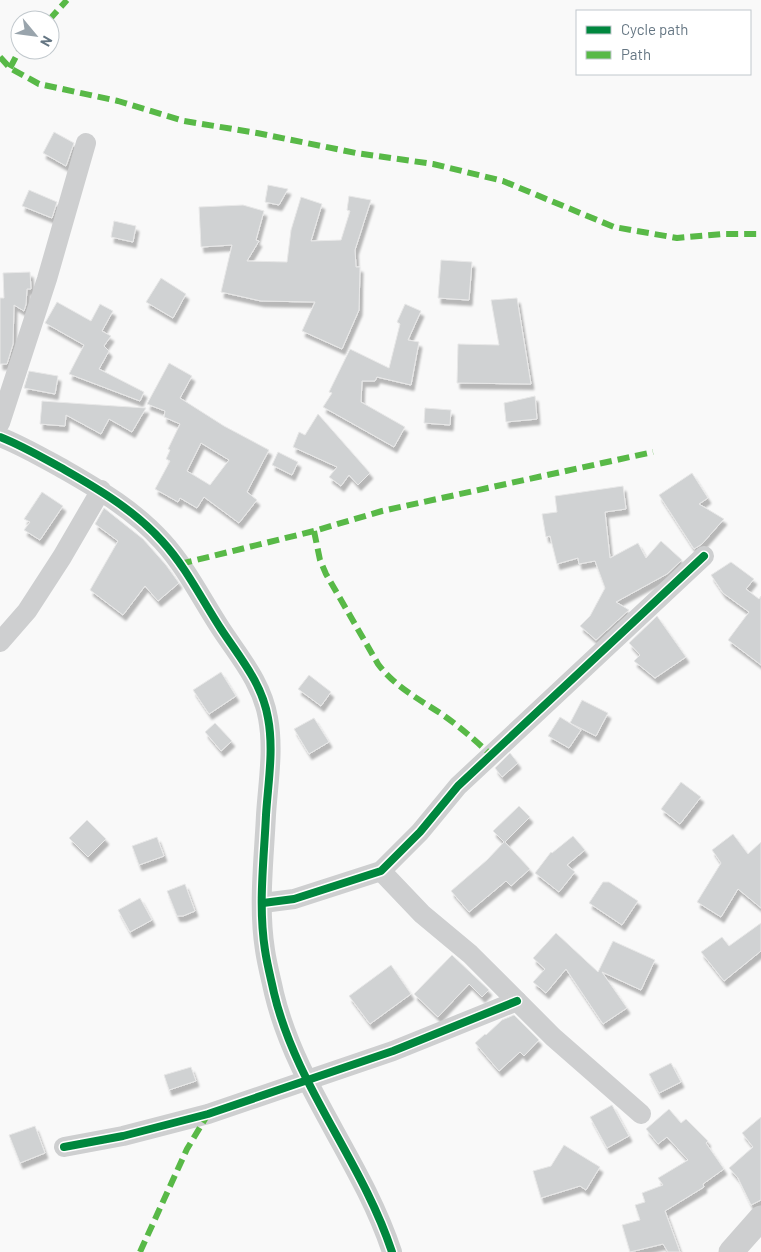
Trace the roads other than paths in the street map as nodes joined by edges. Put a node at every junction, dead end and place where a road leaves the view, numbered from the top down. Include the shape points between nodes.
1 (86, 143) dead end
2 (0, 423) edge
3 (0, 437) edge
4 (101, 490) junction
5 (704, 556) dead end
6 (0, 642) edge
7 (381, 871) junction
8 (262, 903) junction
9 (517, 1002) junction
10 (307, 1080) junction
11 (641, 1114) dead end
12 (64, 1147) dead end
13 (761, 1218) edge
14 (392, 1252) edge
15 (731, 1252) edge

1 - 2 street via 47,279
3 - 4 street via 24,446
4 - 6 street via 28,610
4 - 8 street via 162,541 255,680 268,718 270,746
5 - 7 street via 458,786 420,832
7 - 8 street via 294,899
7 - 9 street via 422,914 470,954
8 - 10 street via 265,949 275,995 287,1037
9 - 10 street via 393,1051
9 - 11 street
10 - 12 street via 208,1114
10 - 14 street via 370,1198
13 - 15 street

